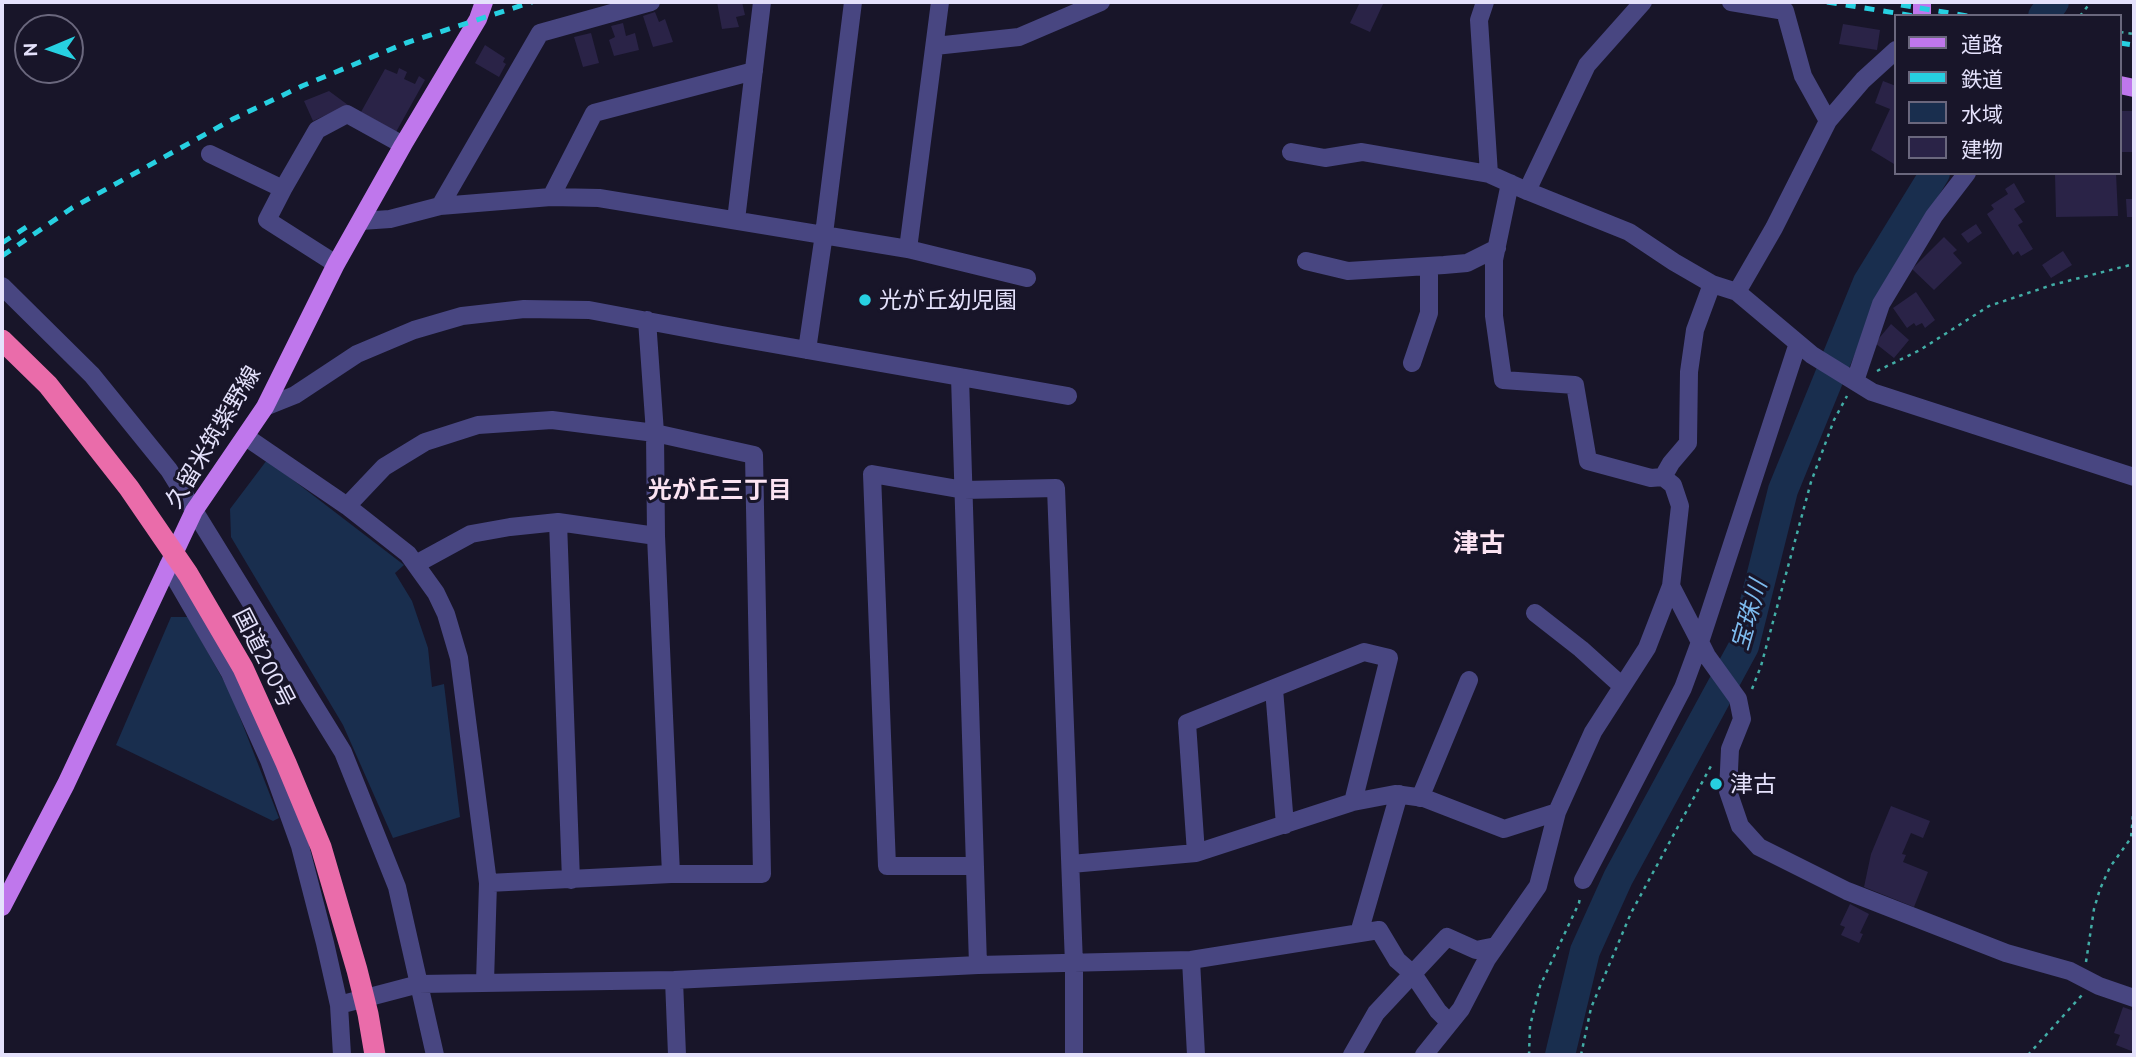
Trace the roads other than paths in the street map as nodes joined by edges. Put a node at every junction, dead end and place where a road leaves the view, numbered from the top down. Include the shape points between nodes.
1 (484, 2) edge
2 (651, 2) edge
3 (762, 2) edge
4 (853, 2) edge
5 (940, 2) edge
6 (1101, 2) edge
7 (1485, 2) edge
8 (1643, 2) edge
9 (1731, 2) edge
10 (935, 46) junction
11 (1895, 51) edge
12 (754, 71) junction
13 (1828, 121) junction
14 (403, 145) junction
15 (1291, 152) dead end
16 (209, 154) dead end
17 (1489, 174) junction
18 (1965, 175) edge
19 (1510, 183) junction
20 (283, 189) junction
21 (1527, 191) junction
22 (551, 197) junction
23 (440, 206) junction
24 (736, 220) junction
25 (361, 221) junction
26 (824, 234) junction
27 (1497, 248) junction
28 (908, 249) junction
29 (1306, 261) dead end
30 (336, 264) junction
31 (1429, 266) junction
32 (1027, 278) dead end
33 (1712, 284) junction
34 (3, 291) edge
35 (1737, 292) junction
36 (647, 320) junction
37 (2, 340) edge
38 (1798, 343) junction
39 (807, 350) junction
40 (1412, 363) dead end
41 (960, 377) junction
42 (1850, 378) junction
43 (1068, 396) dead end
44 (265, 407) junction
45 (655, 433) junction
46 (246, 437) junction
47 (1663, 477) junction
48 (2134, 477) edge
49 (964, 490) junction
50 (347, 506) junction
51 (194, 511) junction
52 (558, 522) junction
53 (656, 536) junction
54 (416, 564) junction
55 (168, 566) junction
56 (1671, 586) junction
57 (1535, 614) dead end
58 (1703, 649) junction
59 (1469, 680) dead end
60 (1622, 685) junction
61 (1275, 689) junction
62 (1399, 794) junction
63 (1420, 797) junction
64 (1353, 802) junction
65 (1557, 812) junction
66 (1285, 825) junction
67 (1196, 853) junction
68 (1071, 864) junction
69 (974, 866) junction
70 (671, 874) junction
71 (570, 880) junction
72 (1583, 880) road end
73 (488, 883) junction
74 (2, 907) edge
75 (1359, 933) junction
76 (1496, 946) junction
77 (1191, 960) junction
78 (1074, 964) junction
79 (978, 965) junction
80 (1413, 974) junction
81 (674, 980) junction
82 (485, 982) junction
83 (419, 984) junction
84 (2134, 998) edge
85 (339, 1005) junction
86 (1450, 1023) junction
87 (375, 1054) edge
88 (342, 1055) edge
89 (435, 1055) edge
90 (677, 1055) edge
91 (1074, 1055) edge
92 (1196, 1055) edge
93 (1352, 1055) edge
94 (1424, 1055) edge

1 - 14 main road, 久留米筑紫野線
2 - 23 street via 540,33
3 - 12 street
4 - 26 street
5 - 10 street
6 - 10 street via 1020,37
7 - 17 street via 1479,20
8 - 21 street via 1587,65
9 - 13 street via 1785,11 1802,76
10 - 28 street
11 - 13 street
12 - 22 street via 594,113
12 - 24 street
13 - 35 street
14 - 20 street via 347,114 317,130
14 - 25 main road, 久留米筑紫野線
15 - 17 street via 1325,158 1362,152
16 - 20 street
17 - 19 street
18 - 42 street via 1881,304
19 - 21 street
19 - 27 street
20 - 30 street via 267,220
21 - 33 street via 1629,232
22 - 23 street
22 - 24 street via 599,198
23 - 25 street
24 - 26 street
25 - 30 main road, 久留米筑紫野線
26 - 28 street
26 - 39 street
27 - 31 street via 1467,263
27 - 47 street via 1494,316 1503,380 1575,385 1588,461
28 - 32 street
29 - 31 street via 1348,271
30 - 44 main road, 久留米筑紫野線
31 - 40 street via 1429,313
33 - 35 street
33 - 47 street via 1695,330 1688,443
34 - 51 street via 92,375 169,470
35 - 38 street
36 - 39 street
36 - 44 street via 589,310 524,309 462,316 357,354 295,395
36 - 45 street
37 - 87 highway, 国道200号 via 48,385 129,488 188,574 243,668 321,847
38 - 42 street
38 - 58 street
39 - 41 street
41 - 43 street
41 - 49 street
42 - 48 street via 1872,392
44 - 46 main road, 久留米筑紫野線
45 - 50 street via 552,420 478,425 425,442 384,467
45 - 53 street
45 - 70 street via 754,456 762,874
46 - 50 street
46 - 51 main road, 久留米筑紫野線
47 - 56 street via 1673,485 1680,506
49 - 68 street via 1056,488
49 - 69 street
49 - 69 street via 872,474 887,866
50 - 54 street
51 - 55 main road, 久留米筑紫野線
51 - 83 street via 343,752 397,887
52 - 53 street
52 - 54 street via 471,534
52 - 71 street
53 - 70 street
54 - 73 street via 446,614 458,658
55 - 74 main road, 久留米筑紫野線 via 66,784
55 - 85 street via 230,673 268,760 300,846
56 - 58 street
56 - 60 street via 1647,648
57 - 60 street
58 - 72 street
58 - 84 street via 1738,699 1742,719 1730,749 1728,791 1740,826 1759,847 1847,891
59 - 63 street
60 - 65 street via 1593,732
61 - 64 street via 1364,652 1388,658
61 - 66 street
61 - 67 street via 1188,723
62 - 63 street
62 - 64 street
62 - 75 street
63 - 65 street via 1504,829
64 - 66 street
65 - 76 street via 1538,886
66 - 67 street
67 - 68 street
68 - 78 street
69 - 79 street
70 - 71 street
71 - 73 street
73 - 82 street
75 - 77 street
75 - 80 street via 1379,930 1397,960
76 - 80 street via 1476,950 1447,937
76 - 86 street
77 - 78 street
77 - 92 street
78 - 79 street
78 - 91 street
79 - 81 street
80 - 86 street
80 - 93 street via 1376,1013
81 - 82 street
81 - 90 street
82 - 83 street
83 - 85 street
83 - 89 street
85 - 88 street
86 - 94 street

